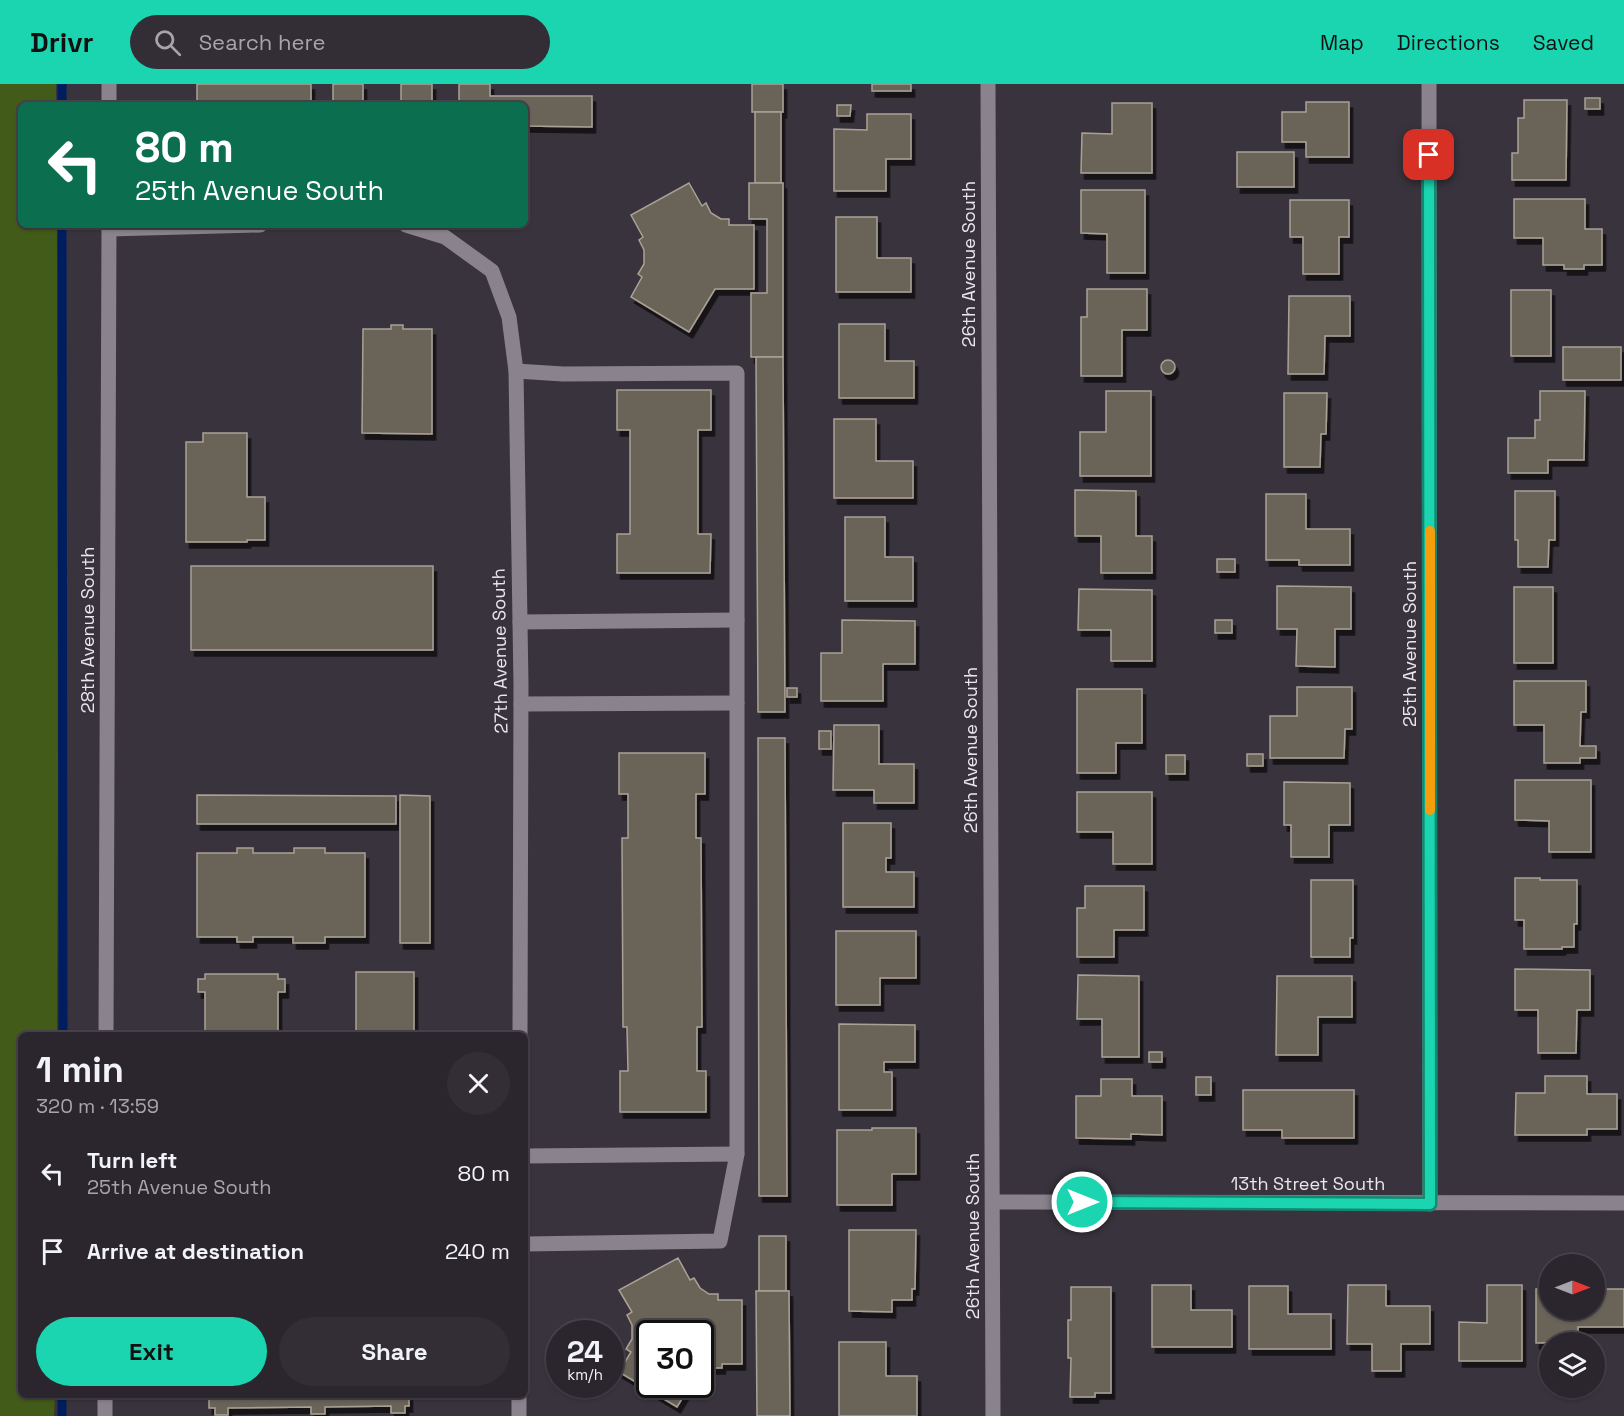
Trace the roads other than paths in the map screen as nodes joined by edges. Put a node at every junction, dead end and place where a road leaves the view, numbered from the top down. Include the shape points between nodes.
1 (109, 84) edge
2 (988, 84) edge
3 (1429, 84) edge
4 (109, 102) edge
5 (109, 228) edge
6 (416, 228) edge
7 (516, 371) junction
8 (737, 620) junction
9 (520, 622) junction
10 (737, 703) junction
11 (521, 704) junction
12 (106, 1032) edge
13 (520, 1032) edge
14 (737, 1154) junction
15 (528, 1156) edge
16 (993, 1202) junction
17 (1624, 1203) edge
18 (1430, 1204) junction
19 (528, 1244) edge
20 (105, 1398) edge
21 (519, 1398) edge
22 (105, 1416) edge
23 (519, 1416) edge
24 (993, 1416) edge

1 - 4 street
2 - 16 street, 26th Avenue South
3 - 18 street, 25th Avenue South
5 - 12 street, 28th Avenue South
6 - 7 street, 27th Avenue South via 445,237 492,271 509,317
7 - 8 street via 737,373
7 - 9 street, 27th Avenue South
8 - 9 street
8 - 10 street
9 - 11 street, 27th Avenue South
10 - 11 street
10 - 14 street
11 - 13 street, 27th Avenue South
14 - 15 street
14 - 19 street via 720,1240
16 - 18 street, 13th Street South
16 - 24 street, 26th Avenue South
17 - 18 street, 13th Street South
20 - 22 street
21 - 23 street

